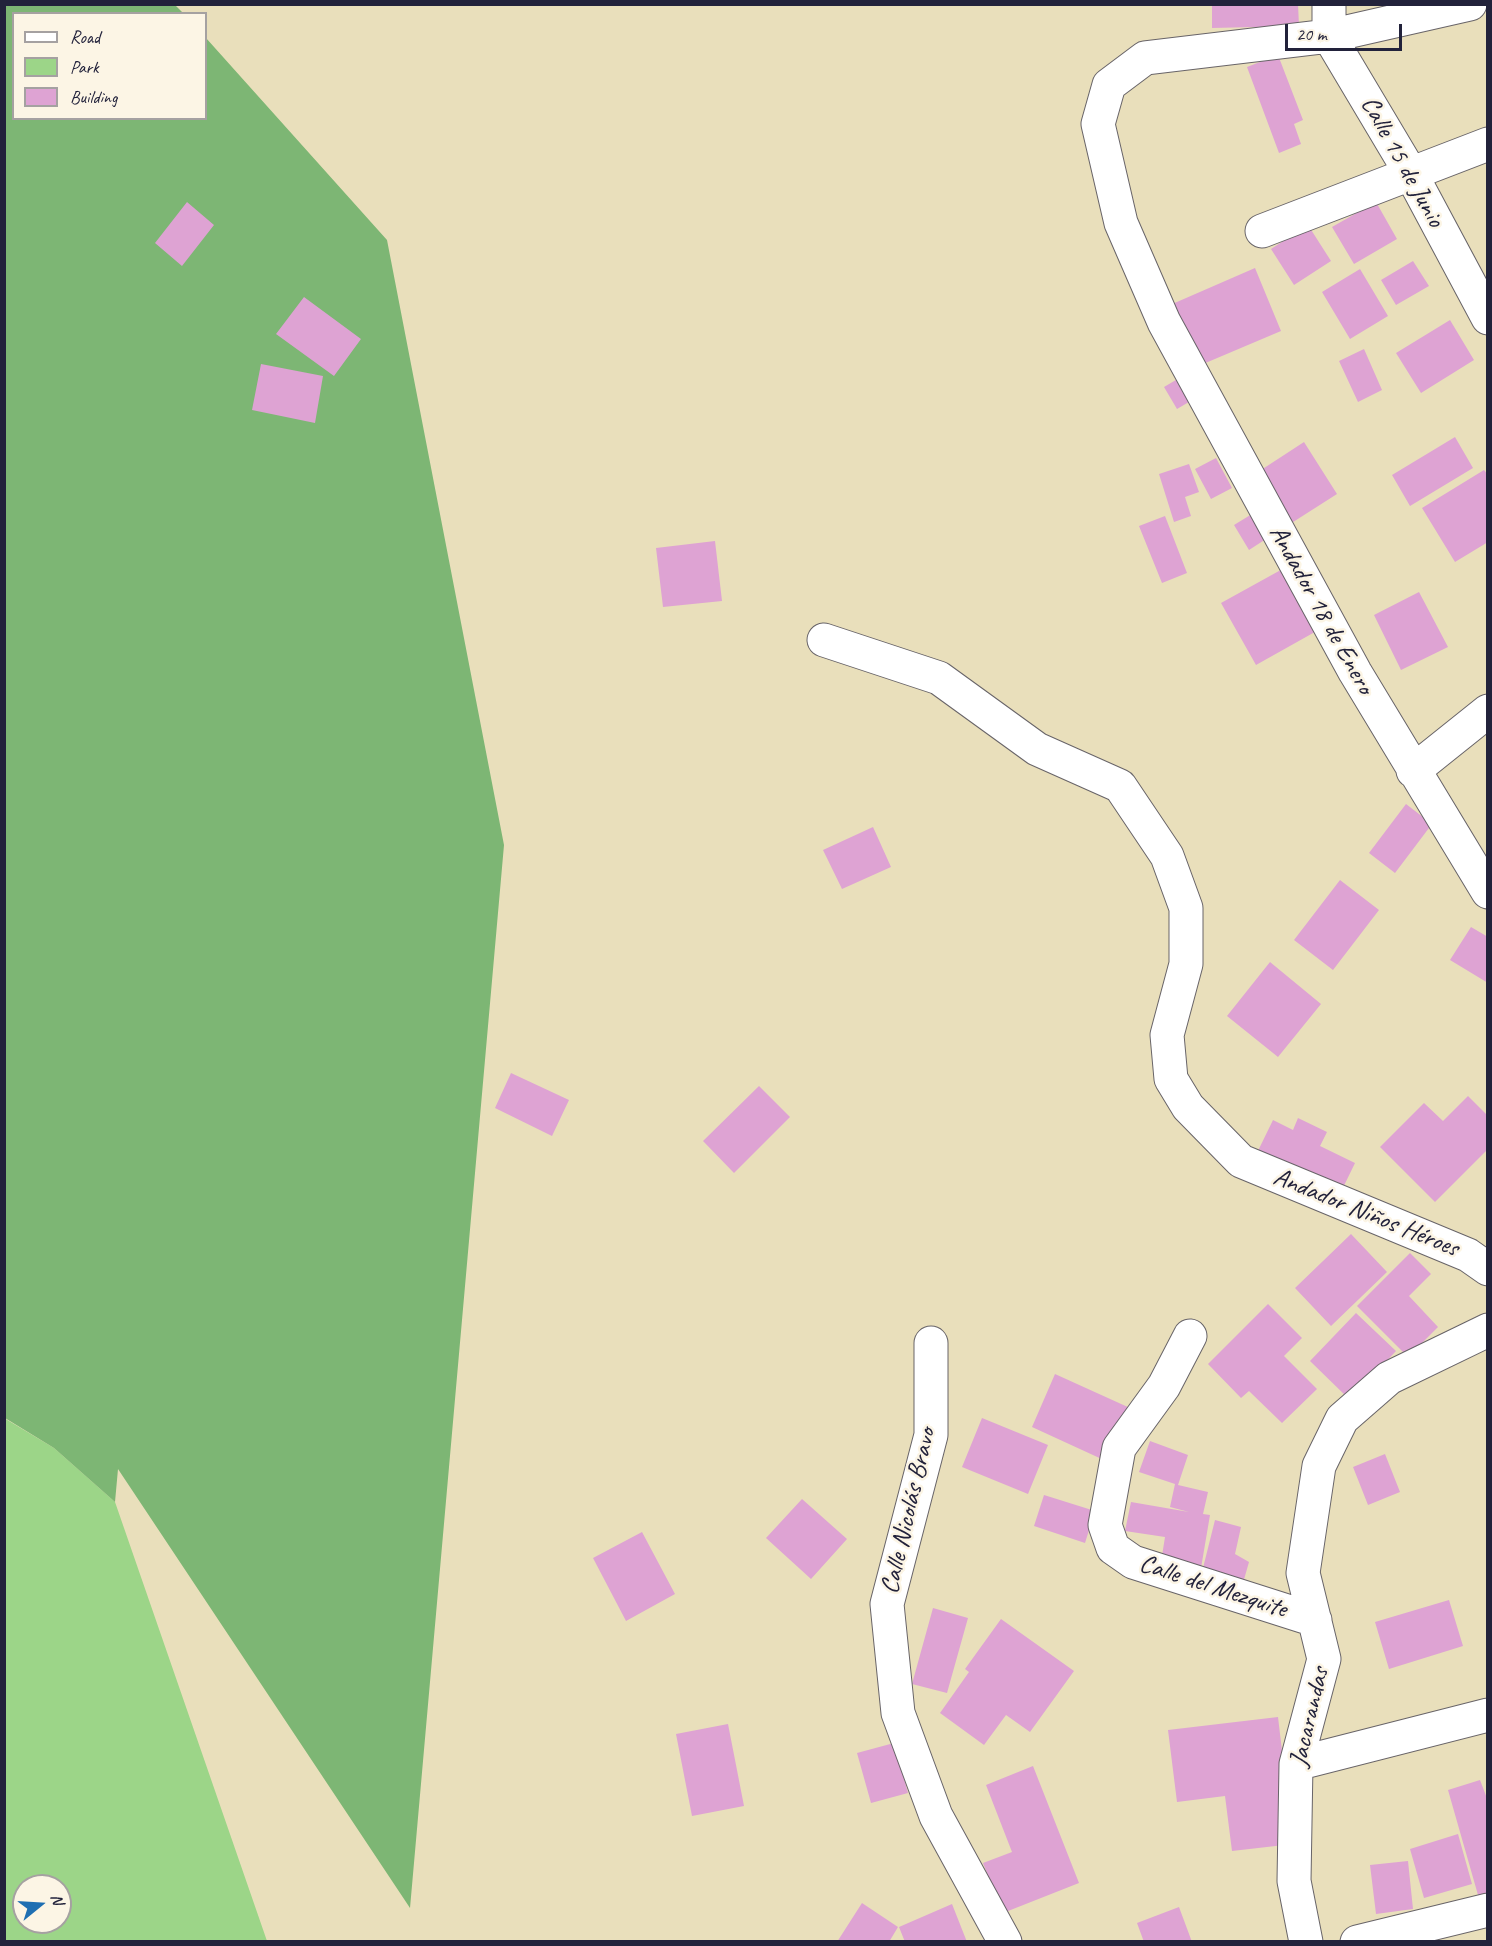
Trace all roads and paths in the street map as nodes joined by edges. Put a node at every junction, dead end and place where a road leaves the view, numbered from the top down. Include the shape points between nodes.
1 (1470, 4) edge
2 (1329, 20) edge
3 (1488, 144) edge
4 (1410, 172) junction
5 (1262, 231) dead end
6 (1488, 318) edge
7 (824, 640) dead end
8 (1488, 711) edge
9 (1413, 771) junction
10 (1488, 892) edge
11 (1488, 1269) edge
12 (1488, 1330) edge
13 (1190, 1336) dead end
14 (932, 1343) dead end
15 (1315, 1620) junction
16 (1488, 1715) edge
17 (1296, 1764) junction
18 (1488, 1910) edge
19 (1005, 1941) edge
20 (1306, 1941) edge
21 (1357, 1941) edge

1 - 2 street, Andador 18 de Enero
2 - 4 street, Calle 15 de Junio
2 - 9 street, Andador 18 de Enero via 1145,58 1109,85 1098,124 1121,222 1164,322
3 - 4 street
4 - 5 street
4 - 6 street, Calle 15 de Junio
7 - 11 street, Andador Niños Héroes via 939,678 1037,749 1119,786 1167,856 1186,908 1186,964 1167,1035 1171,1079 1188,1107 1241,1161 1468,1255
8 - 9 street
9 - 10 street, Andador 18 de Enero
12 - 15 street, Jacarandas via 1389,1378 1342,1419 1319,1466 1303,1574
13 - 15 street, Calle del Mezquite via 1164,1386 1119,1448 1105,1525 1113,1548 1133,1562
14 - 19 street, Calle Nicolás Bravo via 931,1435 887,1604 898,1713 936,1816
15 - 17 street, Jacarandas via 1324,1659
16 - 17 street
17 - 20 street, Jacarandas via 1294,1881
18 - 21 street

